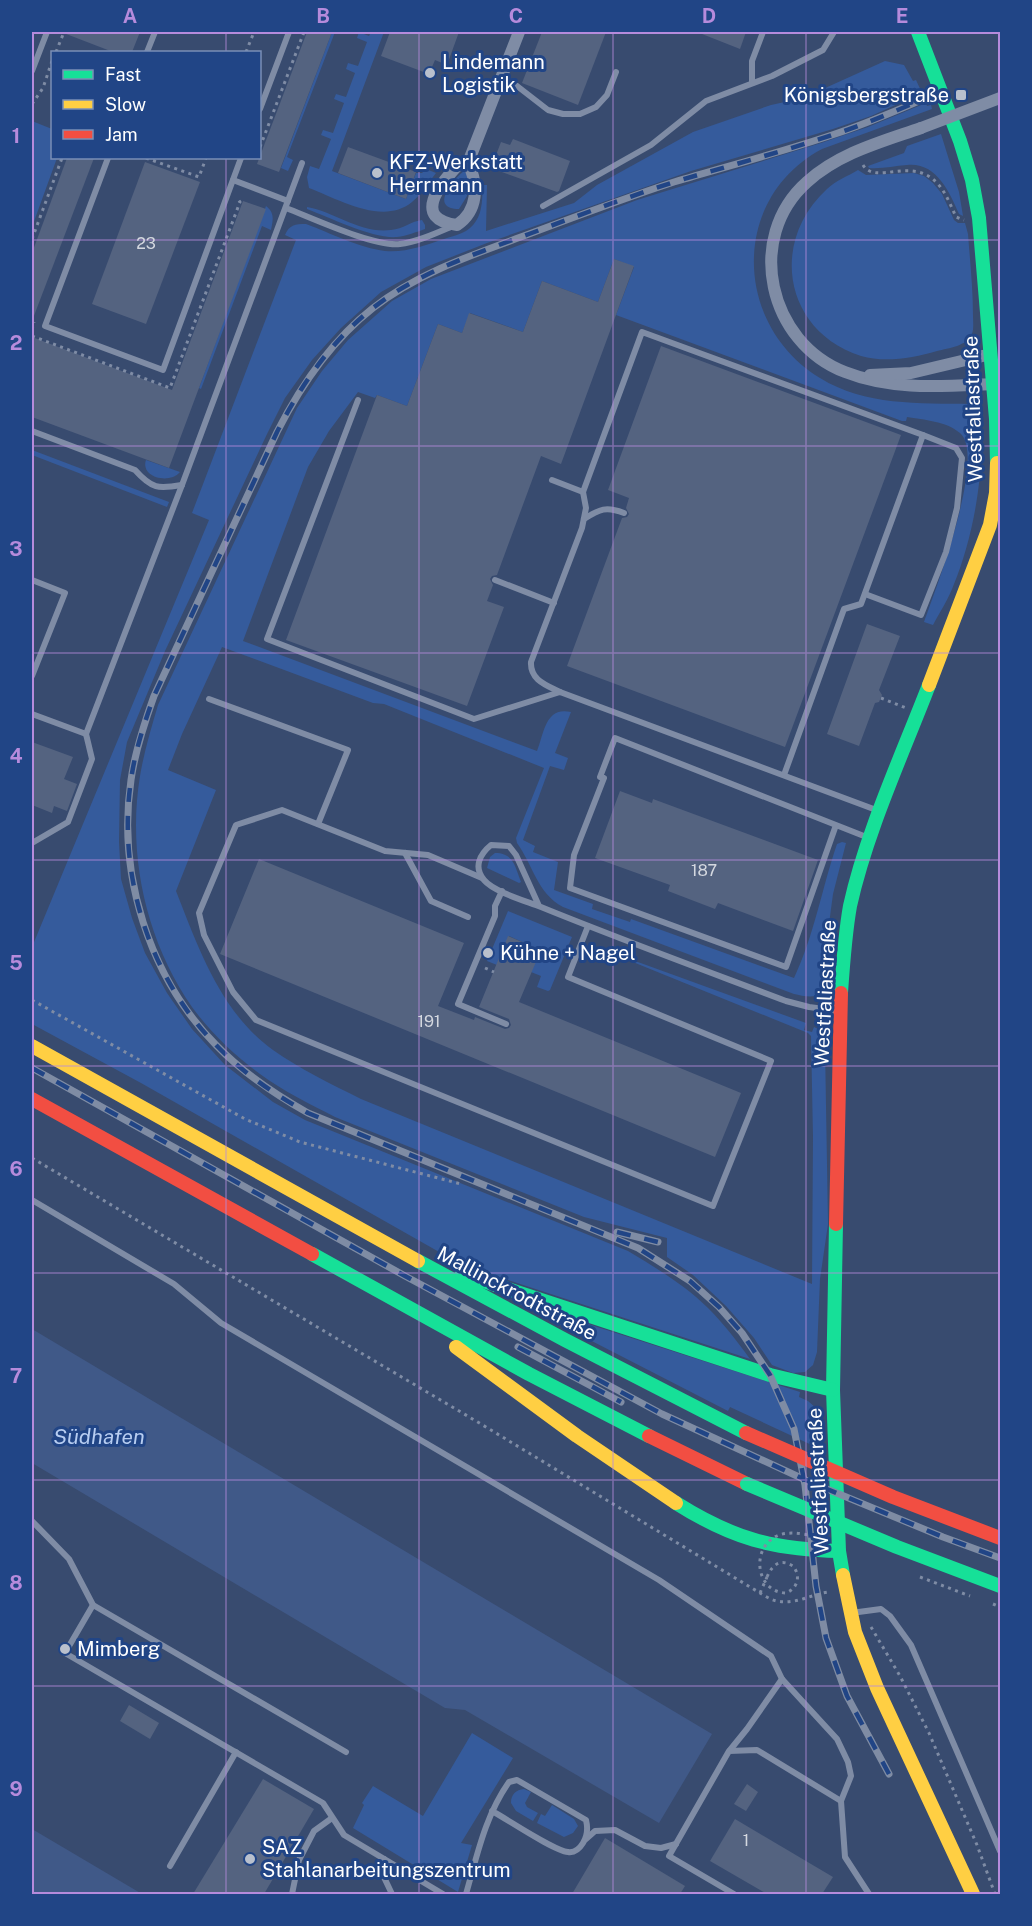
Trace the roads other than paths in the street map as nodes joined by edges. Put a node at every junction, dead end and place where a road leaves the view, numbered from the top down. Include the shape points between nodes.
1 (47, 32) edge
2 (154, 32) edge
3 (289, 32) edge
4 (519, 32) edge
5 (763, 32) edge
6 (834, 32) edge
7 (918, 32) edge
8 (147, 51) edge
9 (32, 71) edge
10 (616, 72) dead end
11 (500, 81) junction
12 (752, 83) junction
13 (1000, 98) edge
14 (261, 106) edge
15 (108, 159) edge
16 (241, 159) edge
17 (302, 163) dead end
18 (468, 163) junction
19 (233, 180) junction
20 (287, 204) junction
21 (543, 206) dead end
22 (457, 225) junction
23 (991, 354) junction
24 (854, 375) junction
25 (994, 384) junction
26 (358, 400) dead end
27 (32, 431) edge
28 (923, 435) junction
29 (552, 480) dead end
30 (182, 485) junction
31 (583, 492) junction
32 (624, 513) dead end
33 (584, 519) junction
34 (32, 580) edge
35 (495, 580) dead end
36 (865, 594) junction
37 (554, 603) junction
38 (32, 676) edge
39 (560, 692) junction
40 (209, 699) dead end
41 (32, 714) edge
42 (86, 734) junction
43 (784, 775) junction
44 (879, 811) junction
45 (318, 824) junction
46 (836, 825) junction
47 (870, 838) junction
48 (32, 843) edge
49 (405, 853) junction
50 (482, 878) junction
51 (502, 891) junction
52 (539, 906) junction
53 (468, 916) dead end
54 (588, 926) junction
55 (840, 1011) junction
56 (506, 1024) dead end
57 (32, 1046) edge
58 (32, 1099) edge
59 (32, 1104) edge
60 (62, 1116) junction
61 (32, 1200) edge
62 (411, 1258) junction
63 (387, 1296) junction
64 (833, 1390) junction
65 (32, 1521) edge
66 (1000, 1538) edge
67 (839, 1547) junction
68 (1000, 1586) edge
69 (93, 1605) junction
70 (858, 1613) junction
71 (782, 1679) junction
72 (729, 1751) junction
73 (236, 1752) junction
74 (346, 1752) dead end
75 (841, 1801) junction
76 (492, 1810) junction
77 (332, 1818) junction
78 (585, 1840) junction
79 (676, 1844) junction
80 (1000, 1851) edge
81 (384, 1859) junction
82 (170, 1866) dead end
83 (292, 1894) edge
84 (392, 1894) edge
85 (443, 1894) edge
86 (466, 1894) edge
87 (734, 1894) edge
88 (869, 1894) edge
89 (973, 1894) edge

1 - 9 lane
2 - 8 lane
3 - 14 lane
4 - 11 street
5 - 12 lane via 752,61
6 - 12 lane via 823,50
7 - 23 main road, Westfaliastraße via 972,180
10 - 11 lane via 607,95 596,107 580,114 548,110 517,86
11 - 18 street
12 - 21 lane via 706,101 651,146
13 - 24 street, bridge via 856,151 820,171 788,204 773,242 771,268 775,295 785,321 813,353
15 - 19 lane via 45,326 163,370
16 - 19 lane
17 - 20 lane
18 - 22 street via 474,176 475,195 466,219
18 - 22 street via 458,165 444,180 432,207 444,223
19 - 20 lane
20 - 22 lane via 375,242 399,244
20 - 30 lane
23 - 24 street via 910,373
23 - 25 main road, Westfaliastraße
24 - 25 street via 898,385
25 - 44 main road, Westfaliastraße via 998,450 990,525
26 - 39 lane via 267,639 474,718
27 - 30 lane via 135,470 147,484 163,489
28 - 31 lane via 642,332
28 - 36 lane
28 - 36 lane via 956,448 962,458 957,508 946,552 921,615
29 - 31 lane
30 - 42 lane
31 - 33 lane
32 - 33 lane via 599,509
33 - 37 lane
34 - 38 lane via 65,593
35 - 37 lane
36 - 43 lane via 861,604 844,609
37 - 39 lane via 530,670 537,680
39 - 43 lane
40 - 45 lane via 348,750
41 - 42 lane
42 - 48 lane via 92,759 68,822
43 - 44 lane
44 - 47 main road, Westfaliastraße
45 - 49 lane via 385,852
45 - 54 lane via 282,810 236,825 199,913 204,935 233,992 256,1020 713,1206 771,1061 568,977
46 - 46 lane via 615,738 574,855 570,888 786,967
46 - 47 lane
47 - 55 main road, Westfaliastraße via 850,908
49 - 50 lane via 428,855
49 - 53 lane via 431,901
50 - 51 lane
50 - 52 lane via 478,869 483,851 491,845 509,846
51 - 52 lane
51 - 56 lane via 458,1004
52 - 54 lane
54 - 55 lane via 786,1000
55 - 64 main road, Westfaliastraße
57 - 62 main road, Mallinckrodtstraße
58 - 60 main road
59 - 60 main road
60 - 63 main road
61 - 71 lane via 174,1284 221,1323 659,1580 771,1656
62 - 64 main road via 770,1375
62 - 66 main road, Mallinckrodtstraße, bridge via 746,1433
63 - 67 main road via 583,1440 714,1525 766,1544 812,1550
63 - 68 main road, bridge via 613,1418 747,1484
64 - 67 main road, Westfaliastraße
65 - 69 lane via 69,1559
67 - 70 main road, Westfaliastraße via 845,1591
69 - 73 lane via 65,1653
69 - 74 lane
70 - 80 lane via 881,1609 911,1645
70 - 89 main road, Westfaliastraße via 855,1632 877,1688
71 - 72 lane
71 - 75 lane via 837,1739 850,1776
72 - 75 lane via 758,1750
72 - 79 lane
73 - 77 lane via 323,1803
73 - 82 lane
75 - 88 lane via 845,1857
76 - 78 lane via 568,1852 578,1850
76 - 78 lane via 508,1782 517,1780 586,1820
76 - 86 lane
77 - 81 lane via 344,1835
77 - 83 lane via 314,1832 299,1860
78 - 79 lane via 595,1831 615,1830 645,1846 661,1848
79 - 87 lane via 669,1856
81 - 84 lane via 381,1871
81 - 85 lane

